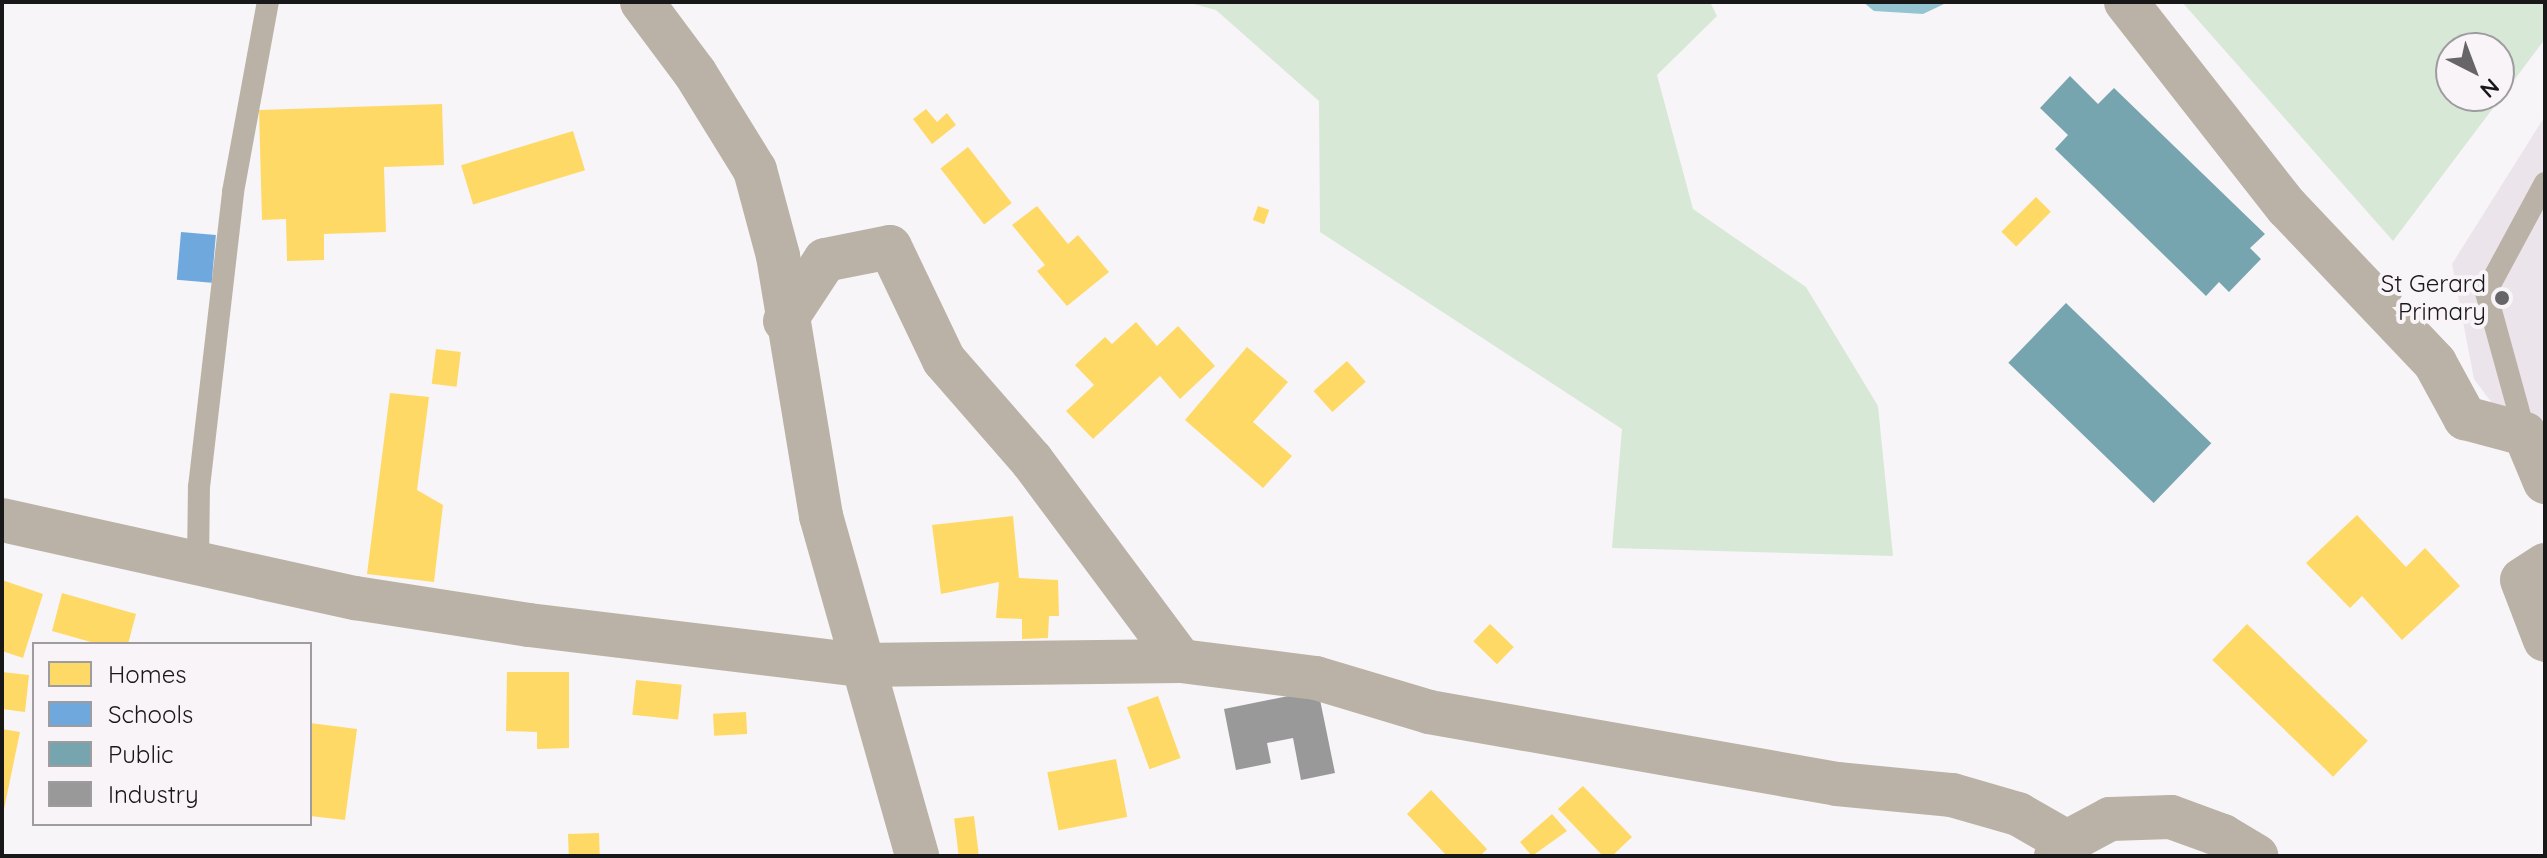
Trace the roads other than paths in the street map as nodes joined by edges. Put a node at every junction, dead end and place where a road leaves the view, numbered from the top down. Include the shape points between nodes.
1 (268, 2) edge
2 (642, 2) edge
3 (2126, 2) edge
4 (2545, 183) edge
5 (785, 321) junction
6 (2525, 434) junction
7 (2545, 482) edge
8 (2, 520) edge
9 (198, 565) junction
10 (2545, 565) edge
11 (2545, 640) edge
12 (1181, 661) junction
13 (860, 665) junction
14 (2061, 849) edge
15 (917, 856) edge
16 (2256, 856) edge

1 - 9 lane via 233,192 199,487
2 - 5 street via 695,73 755,170 778,256
3 - 6 street via 2287,207 2435,363 2465,418
4 - 6 lane via 2486,292
5 - 12 street via 825,260 890,247 944,360 1032,461
5 - 13 street via 821,516
6 - 7 street
8 - 9 street
9 - 13 street via 355,598 529,625
10 - 11 street via 2522,580
12 - 13 street
12 - 14 street via 1316,678 1429,712 1837,784 1952,795 2018,814
13 - 15 street
14 - 16 street via 2110,819 2171,817 2223,836

